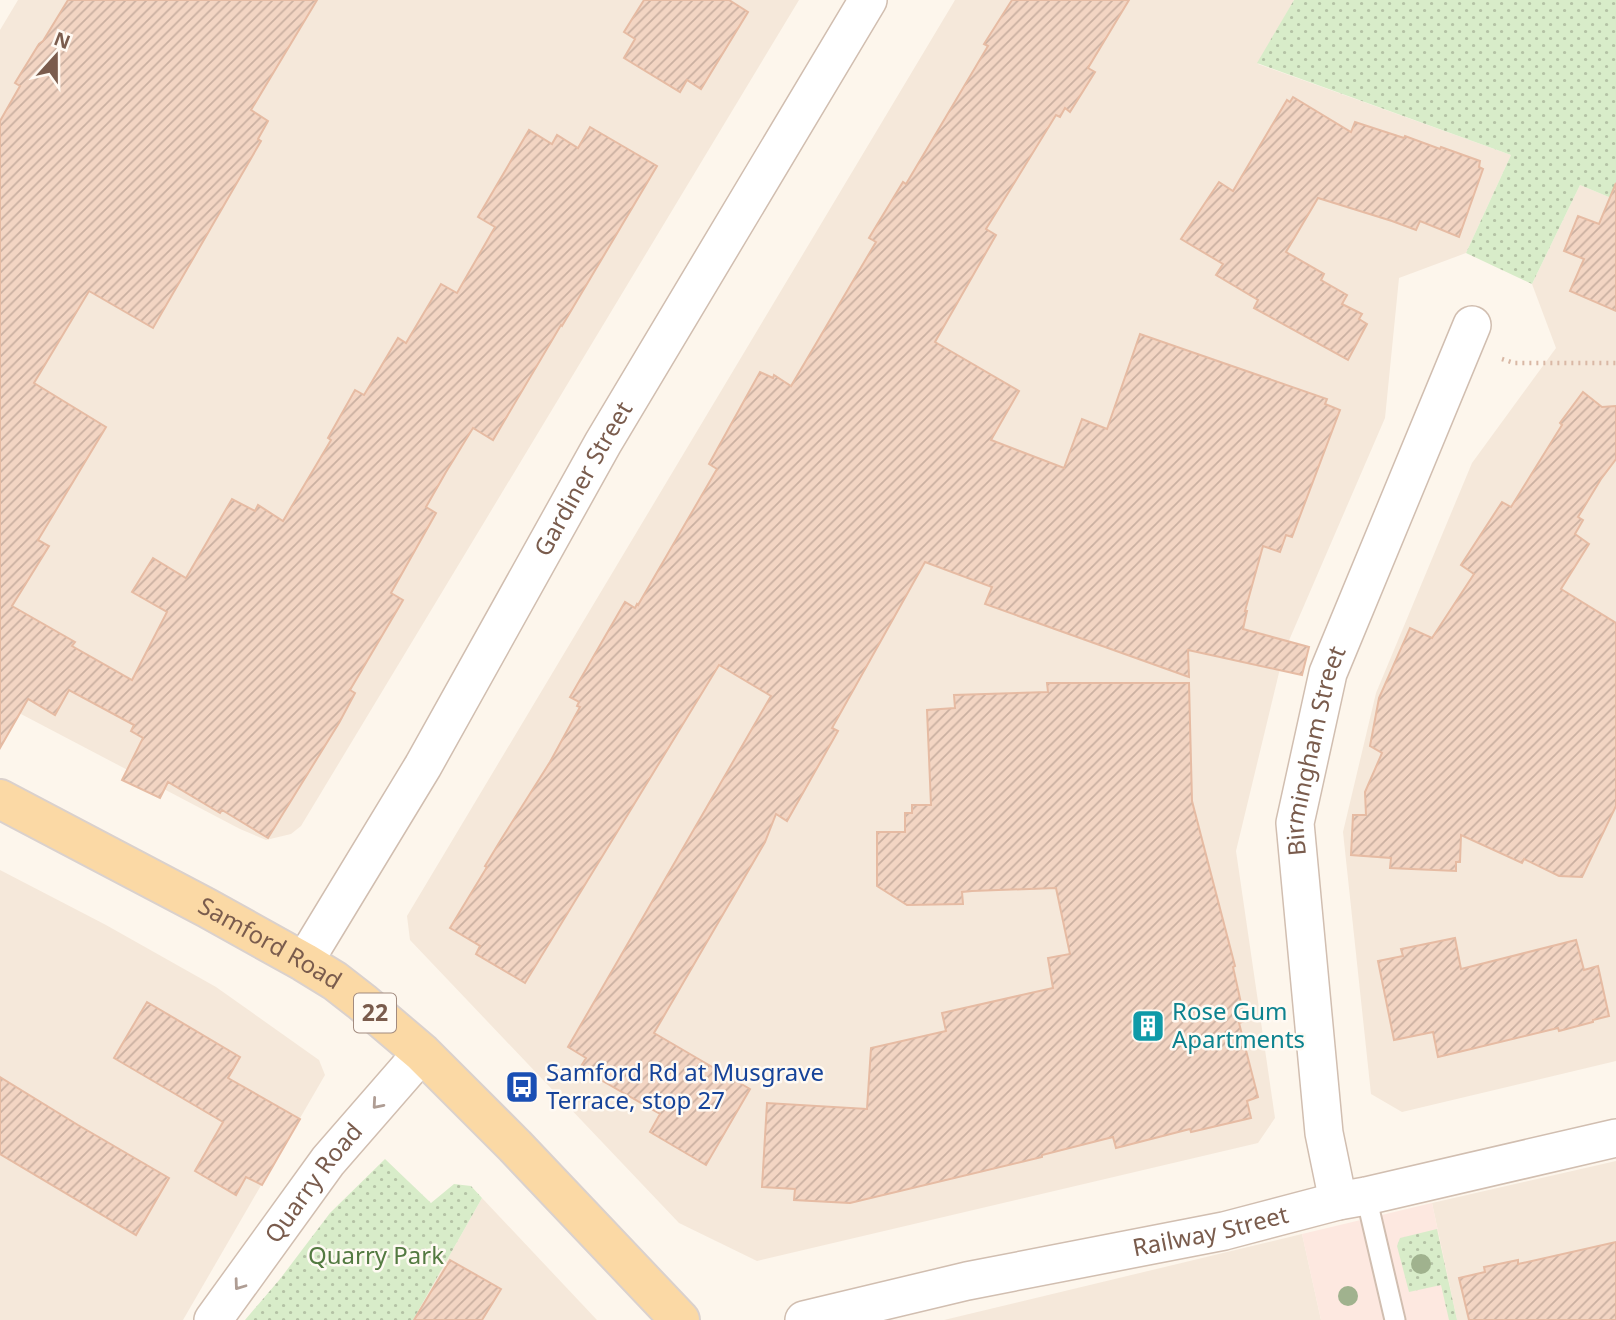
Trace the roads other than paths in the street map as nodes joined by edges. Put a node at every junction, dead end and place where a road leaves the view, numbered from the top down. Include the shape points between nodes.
1 (868, 0) edge
2 (1468, 336) road end
3 (0, 799) edge
4 (304, 962) junction
5 (422, 1053) junction
6 (1616, 1138) edge
7 (1352, 1199) junction
8 (213, 1320) edge
9 (680, 1320) edge
10 (804, 1320) edge
11 (1395, 1320) edge

1 - 4 street, Gardiner Street via 603,443 422,766
2 - 7 street, Birmingham Street via 1328,673 1295,822 1324,1133
3 - 4 main road, Samford Road / 22
4 - 5 main road, Samford Road / 22 via 335,981
5 -> 8 street, Quarry Road via 328,1161
5 - 9 main road, Samford Road / 22
6 - 7 street, Railway Street
7 - 10 street, Railway Street via 1224,1231 967,1281
7 - 11 lane

